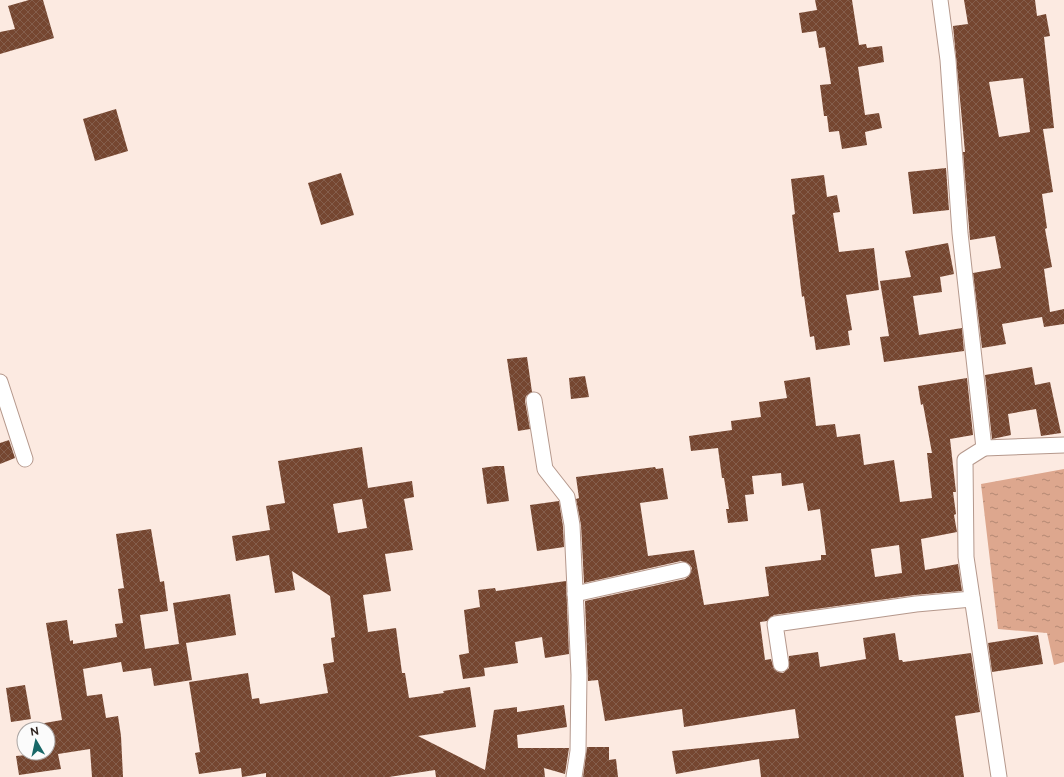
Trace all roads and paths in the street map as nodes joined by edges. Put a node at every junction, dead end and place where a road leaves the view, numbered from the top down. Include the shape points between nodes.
1 (940, 0) edge
2 (0, 382) edge
3 (534, 400) dead end
4 (1064, 445) edge
5 (984, 448) junction
6 (25, 459) dead end
7 (683, 570) dead end
8 (575, 594) junction
9 (972, 599) junction
10 (781, 664) dead end
11 (574, 777) edge
12 (999, 777) edge

1 - 5 street via 948,60 960,234
2 - 6 street
3 - 8 street via 545,469 567,497 572,525
4 - 5 street
5 - 9 street via 965,460 966,557
7 - 8 street
8 - 11 street via 579,675 578,751
9 - 10 street via 916,604 775,624
9 - 12 street

